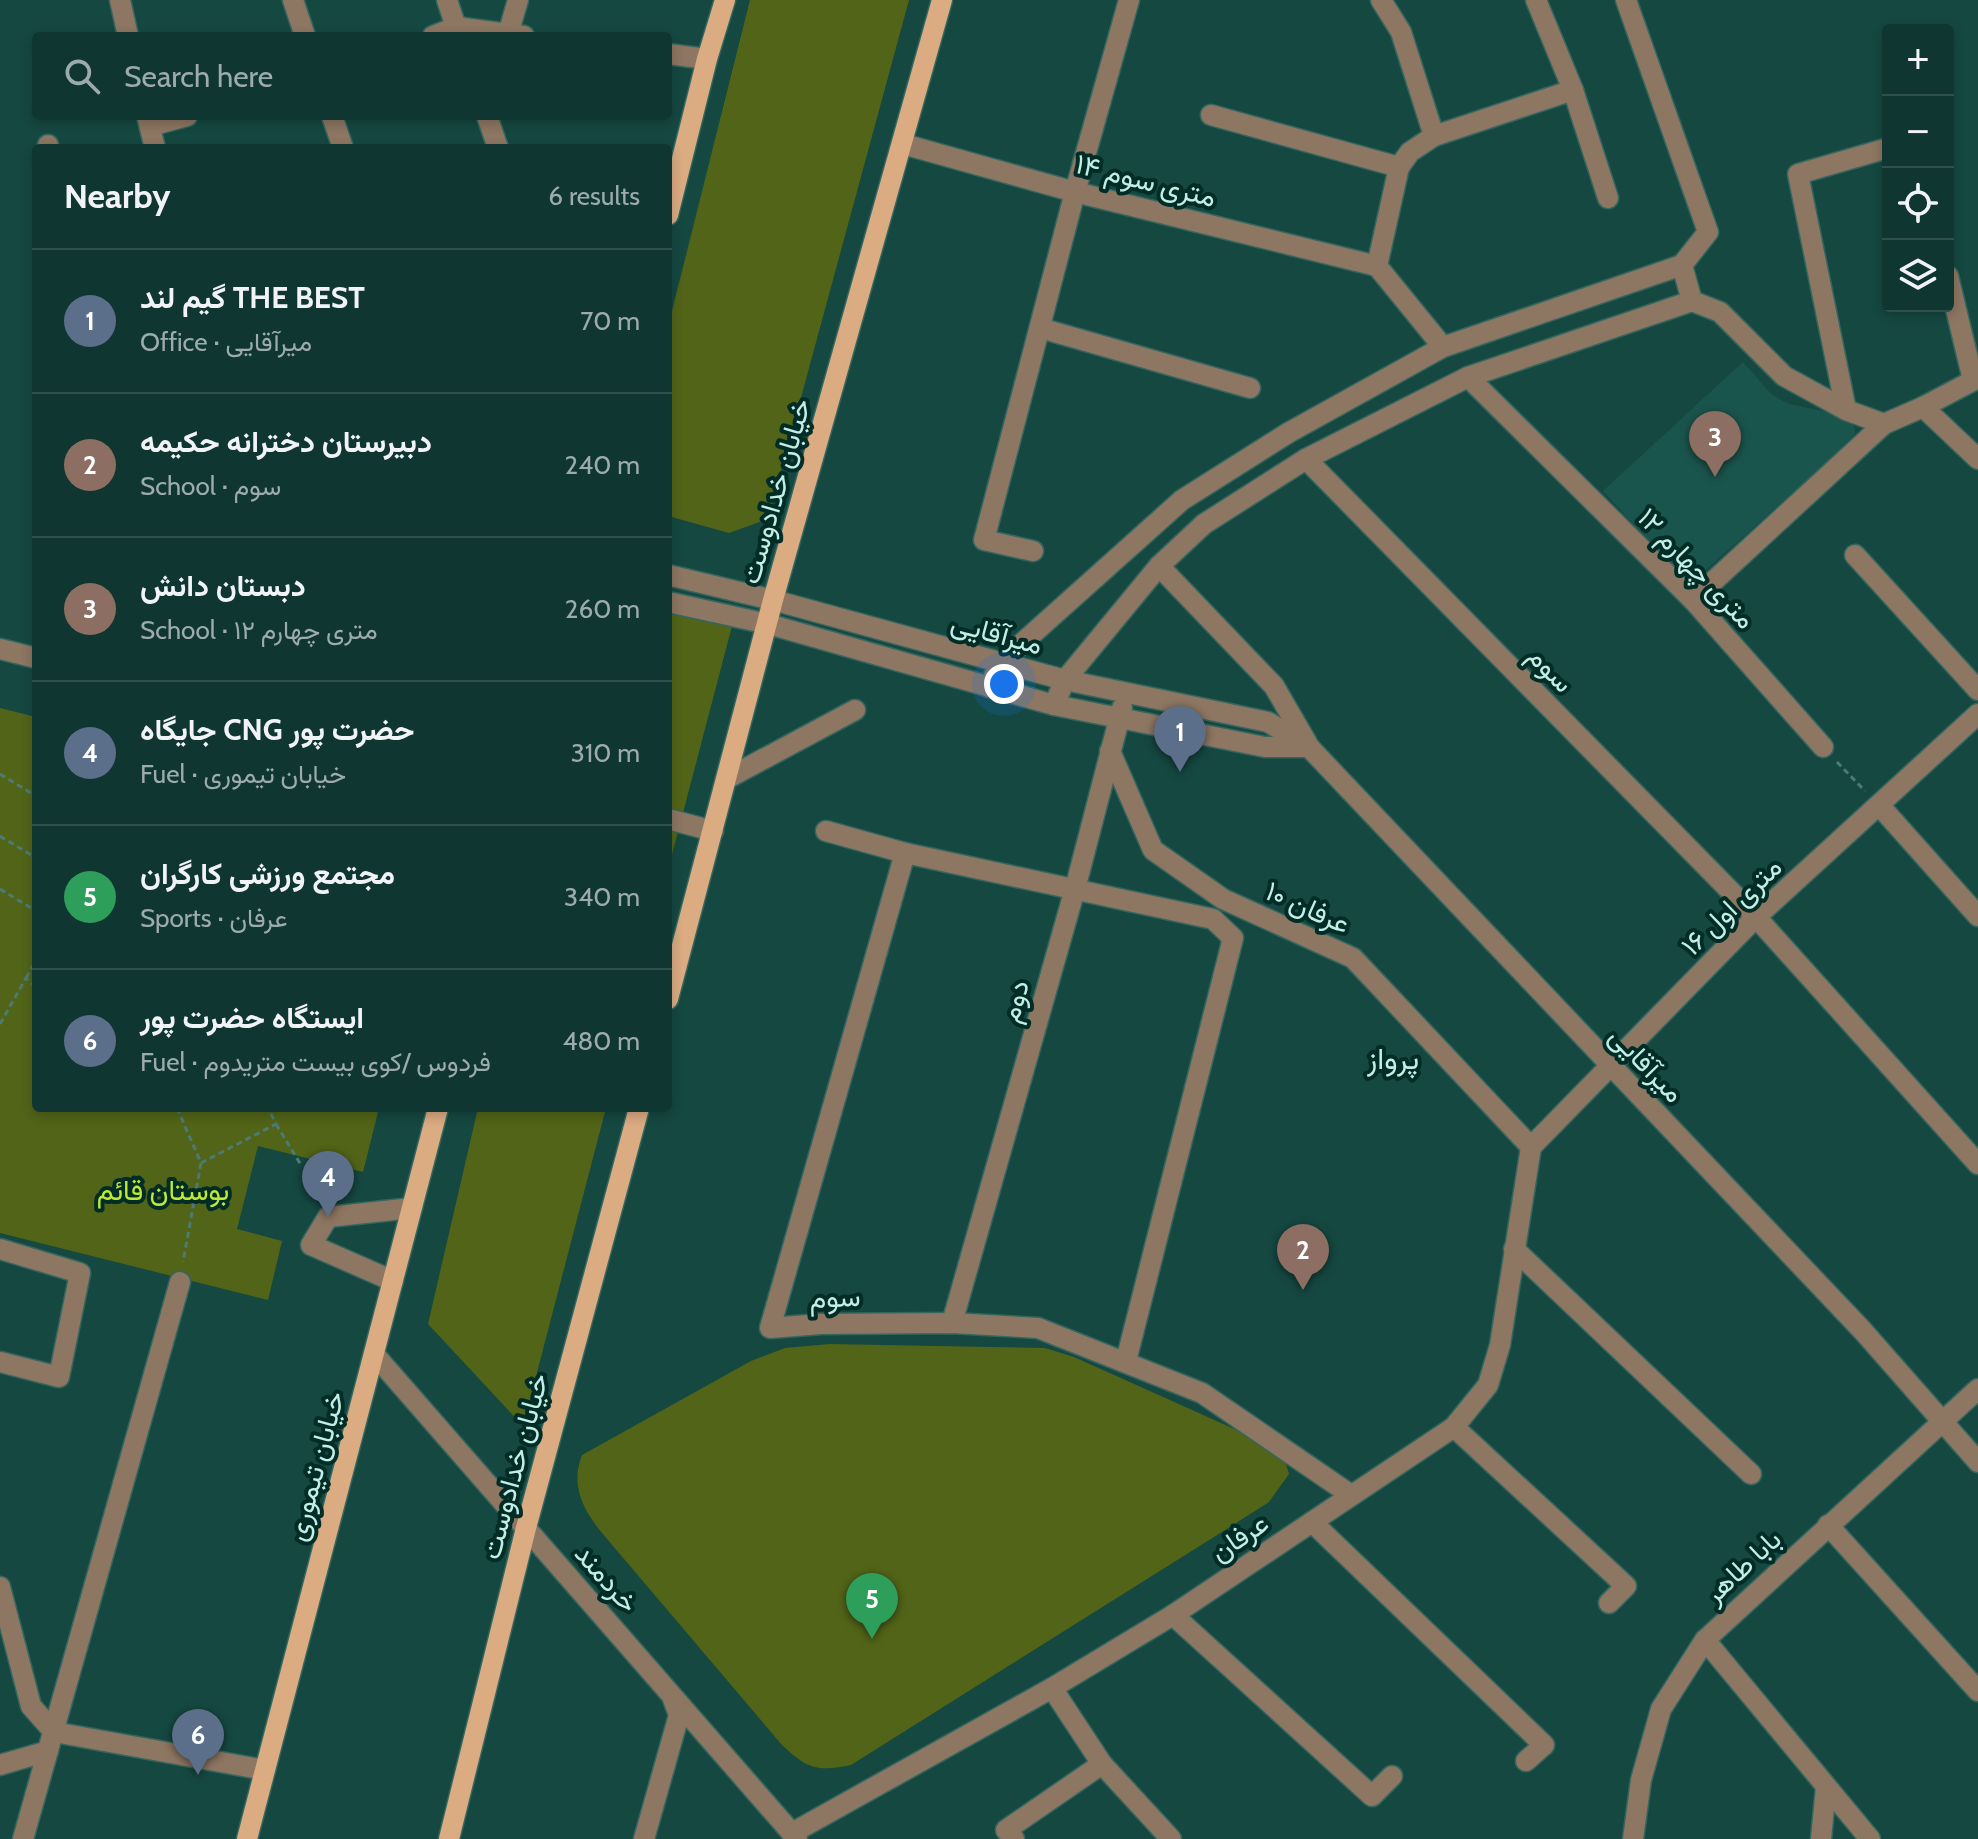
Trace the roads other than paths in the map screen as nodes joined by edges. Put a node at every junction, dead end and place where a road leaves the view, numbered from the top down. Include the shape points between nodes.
1 (120, 0) edge
2 (293, 0) edge
3 (447, 0) edge
4 (518, 0) edge
5 (725, 0) edge
6 (942, 0) edge
7 (1129, 0) edge
8 (1381, 0) edge
9 (1536, 0) edge
10 (1626, 0) edge
11 (127, 32) edge
12 (304, 32) edge
13 (457, 32) edge
14 (516, 32) edge
15 (672, 55) edge
16 (707, 59) junction
17 (1573, 90) junction
18 (1211, 115) dead end
19 (333, 120) edge
20 (488, 120) edge
21 (148, 121) edge
22 (1434, 136) junction
23 (154, 144) edge
24 (342, 144) edge
25 (497, 144) edge
26 (903, 144) junction
27 (1882, 150) edge
28 (1399, 167) junction
29 (1075, 192) junction
30 (1608, 198) dead end
31 (672, 199) edge
32 (1682, 265) junction
33 (1377, 266) junction
34 (1954, 298) edge
35 (1692, 301) junction
36 (1040, 328) junction
37 (1443, 347) junction
38 (1468, 377) junction
39 (1976, 379) edge
40 (1250, 388) dead end
41 (1923, 407) junction
42 (1846, 410) junction
43 (1884, 424) junction
44 (1306, 459) junction
45 (1978, 459) edge
46 (1033, 551) dead end
47 (1855, 555) dead end
48 (1159, 566) junction
49 (672, 576) edge
50 (773, 600) junction
51 (1693, 600) junction
52 (672, 603) edge
53 (768, 624) junction
54 (0, 649) edge
55 (32, 657) edge
56 (1000, 663) junction
57 (1065, 680) junction
58 (989, 687) junction
59 (1978, 690) edge
60 (1127, 692) junction
61 (1054, 705) junction
62 (855, 710) dead end
63 (1978, 714) edge
64 (1119, 718) junction
65 (1309, 747) junction
66 (1823, 747) road end
67 (1110, 751) junction
68 (726, 779) junction
69 (1879, 805) junction
70 (672, 820) edge
71 (713, 831) junction
72 (826, 831) dead end
73 (905, 853) junction
74 (1075, 889) junction
75 (1978, 916) edge
76 (1756, 917) junction
77 (672, 984) edge
78 (1610, 1067) junction
79 (437, 1112) edge
80 (638, 1112) edge
81 (1531, 1147) junction
82 (1978, 1164) edge
83 (412, 1208) junction
84 (0, 1249) edge
85 (1514, 1249) junction
86 (393, 1281) junction
87 (180, 1282) road end
88 (952, 1323) junction
89 (374, 1354) junction
90 (1126, 1361) junction
91 (0, 1362) edge
92 (1978, 1389) edge
93 (1943, 1421) junction
94 (1454, 1427) junction
95 (1978, 1462) edge
96 (1751, 1474) dead end
97 (1351, 1495) junction
98 (1312, 1522) junction
99 (1828, 1525) junction
100 (526, 1528) junction
101 (0, 1587) edge
102 (1609, 1603) dead end
103 (1173, 1615) junction
104 (1705, 1640) junction
105 (1052, 1688) junction
106 (1978, 1691) edge
107 (671, 1695) junction
108 (51, 1741) junction
109 (1526, 1761) dead end
110 (1102, 1764) junction
111 (0, 1765) edge
112 (265, 1770) junction
113 (1392, 1776) dead end
114 (1826, 1787) junction
115 (795, 1836) edge
116 (23, 1839) edge
117 (247, 1839) edge
118 (449, 1839) edge
119 (644, 1839) edge
120 (1014, 1839) edge
121 (1171, 1839) edge
122 (1633, 1839) edge
123 (1821, 1839) edge
124 (1870, 1839) edge

1 - 11 street
2 - 12 street
3 - 13 street
4 - 14 street
5 - 16 main road
6 - 26 main road, خیابان خدادوست
7 - 29 street
8 - 22 street via 1401,32
9 - 17 street
10 - 32 street via 1708,232
15 - 16 street
16 - 31 main road
17 - 22 street
17 - 30 street
18 - 28 street
19 - 24 street
20 - 25 street
21 - 23 street
22 - 28 street
26 - 29 street, ۱۴ متری سوم
26 - 50 main road, خیابان خدادوست
27 - 42 street via 1798,174
28 - 33 street
29 - 33 street, ۱۴ متری سوم
29 - 36 street
32 - 35 street
32 - 37 street
33 - 37 street
34 - 39 street
35 - 38 street
35 - 42 street via 1720,312 1784,376
36 - 40 street
36 - 46 street via 984,540
37 - 56 street via 1288,433 1182,500
38 - 44 street
38 - 51 street, ۱۲ متری چهارم
39 - 41 street
41 - 43 street
41 - 45 street
42 - 43 street
43 - 51 street
44 - 48 street via 1204,524
44 - 76 street, سوم
47 - 59 street
48 - 57 street
48 - 65 street via 1274,686
49 - 50 street, میرآقایی
50 - 53 main road, خیابان خدادوست
50 - 56 street, میرآقایی
51 - 66 street, ۱۲ متری چهارم
52 - 53 street, میرآقایی
53 - 58 street, میرآقایی
53 - 68 main road, خیابان خدادوست
54 - 55 street
56 - 57 street, میرآقایی
56 - 58 street
57 - 60 street, میرآقایی
57 - 61 street
58 - 61 street, میرآقایی
60 - 64 street, دوم
60 - 65 street, میرآقایی via 1268,722
61 - 64 street, میرآقایی
62 - 68 street
63 - 69 street, ۱۶ متری اول
64 - 65 street, میرآقایی via 1265,747
64 - 67 street, دوم
65 - 78 street, میرآقایی
67 - 74 street, دوم
67 - 81 street, عرفان ۱۰ via 1153,850 1223,899 1353,958
68 - 71 main road, خیابان خدادوست
69 - 75 street
69 - 76 street, ۱۶ متری اول
70 - 71 street
71 - 77 main road, خیابان خدادوست
72 - 73 street
73 - 74 street
73 - 88 street, سوم via 770,1328
74 - 88 street, دوم
74 - 90 street via 1213,919 1233,938
76 - 78 street, ۱۶ متری اول
76 - 82 street, سوم
78 - 81 street, ۱۶ متری اول
78 - 93 street, میرآقایی
79 - 83 main road, خیابان تیموری
80 - 100 main road, خیابان خدادوست
81 - 85 street, عرفان
83 - 86 main road, خیابان تیموری
83 - 86 street via 328,1217 311,1245
84 - 91 street via 80,1273 59,1377
85 - 94 street, عرفان via 1500,1345 1488,1385
85 - 96 street
86 - 89 main road, خیابان تیموری
87 - 108 street
88 - 90 street, سوم via 1038,1328
89 - 100 street, خردمند
89 - 112 main road, خیابان تیموری
90 - 97 street, سوم via 1202,1393
92 - 93 street, بابا طاهر
93 - 95 street, میرآقایی
93 - 99 street, بابا طاهر
94 - 97 street, عرفان
94 - 102 street via 1626,1586
97 - 98 street, عرفان
98 - 103 street, عرفان
98 - 109 street via 1544,1745
99 - 104 street, بابا طاهر
99 - 106 street
100 - 107 street, خردمند
100 - 118 main road, خیابان خدادوست
101 - 108 street via 31,1706
103 - 105 street, عرفان
103 - 113 street via 1372,1796
104 - 114 street
104 - 122 street, بابا طاهر via 1661,1709 1641,1780
105 - 110 street
105 - 115 street, عرفان
107 - 115 street, خردمند
107 - 119 street via 679,1715
108 - 111 street
108 - 112 street
108 - 116 street
110 - 120 street via 1006,1830
110 - 121 street
112 - 117 main road, خیابان تیموری
114 - 123 street
114 - 124 street

